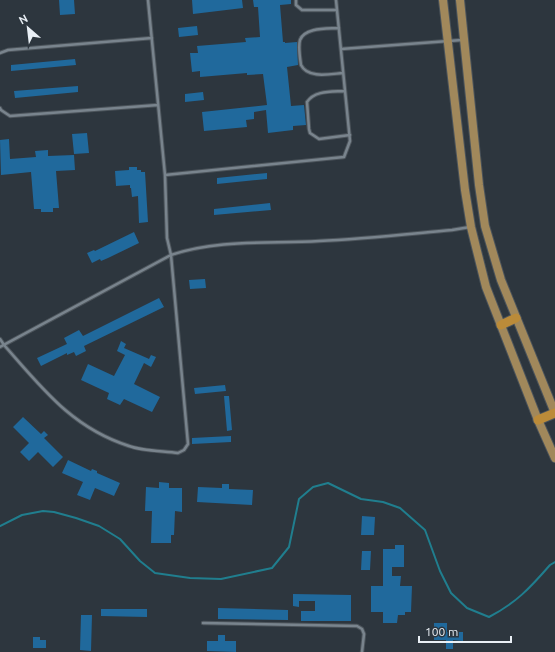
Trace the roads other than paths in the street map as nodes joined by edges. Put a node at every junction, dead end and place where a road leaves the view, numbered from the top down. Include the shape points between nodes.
1 (148, 0) edge
2 (296, 0) edge
3 (336, 0) edge
4 (443, 0) edge
5 (460, 0) edge
6 (337, 10) junction
7 (338, 28) junction
8 (152, 38) junction
9 (464, 40) junction
10 (448, 41) junction
11 (340, 49) junction
12 (0, 53) edge
13 (343, 73) junction
14 (345, 91) junction
15 (158, 105) junction
16 (0, 108) edge
17 (350, 135) junction
18 (165, 175) junction
19 (471, 227) junction
20 (171, 255) junction
21 (516, 318) junction
22 (501, 325) junction
23 (0, 339) edge
24 (4, 345) junction
25 (0, 347) edge
26 (555, 413) edge
27 (538, 420) junction
28 (555, 458) edge
29 (203, 623) dead end
30 (362, 652) edge

1 - 8 lane
2 - 6 lane via 296,5 302,10
3 - 6 lane
4 - 10 main road
5 - 9 main road
6 - 7 lane
7 - 11 lane
7 - 13 lane via 310,31 302,36 301,65 312,74
8 - 12 lane via 8,50
8 - 15 lane
9 - 10 lane
9 - 21 main road via 485,226 501,280
10 - 11 lane
10 - 19 main road
11 - 13 lane
13 - 14 lane
14 - 17 lane
14 - 17 lane via 316,94 309,99 309,129 310,134 319,139
15 - 16 lane via 10,116
15 - 18 lane
17 - 18 lane via 344,157
18 - 20 lane via 167,238
19 - 20 lane via 320,241 217,245 188,249
19 - 22 main road via 486,287
20 - 24 lane
20 - 24 lane via 188,444 184,450 178,453 130,447 100,435 54,402
21 - 22 highway
21 - 26 main road
22 - 27 main road
23 - 24 lane
24 - 25 lane
26 - 27 highway
27 - 28 main road
29 - 30 lane via 357,626 364,634

